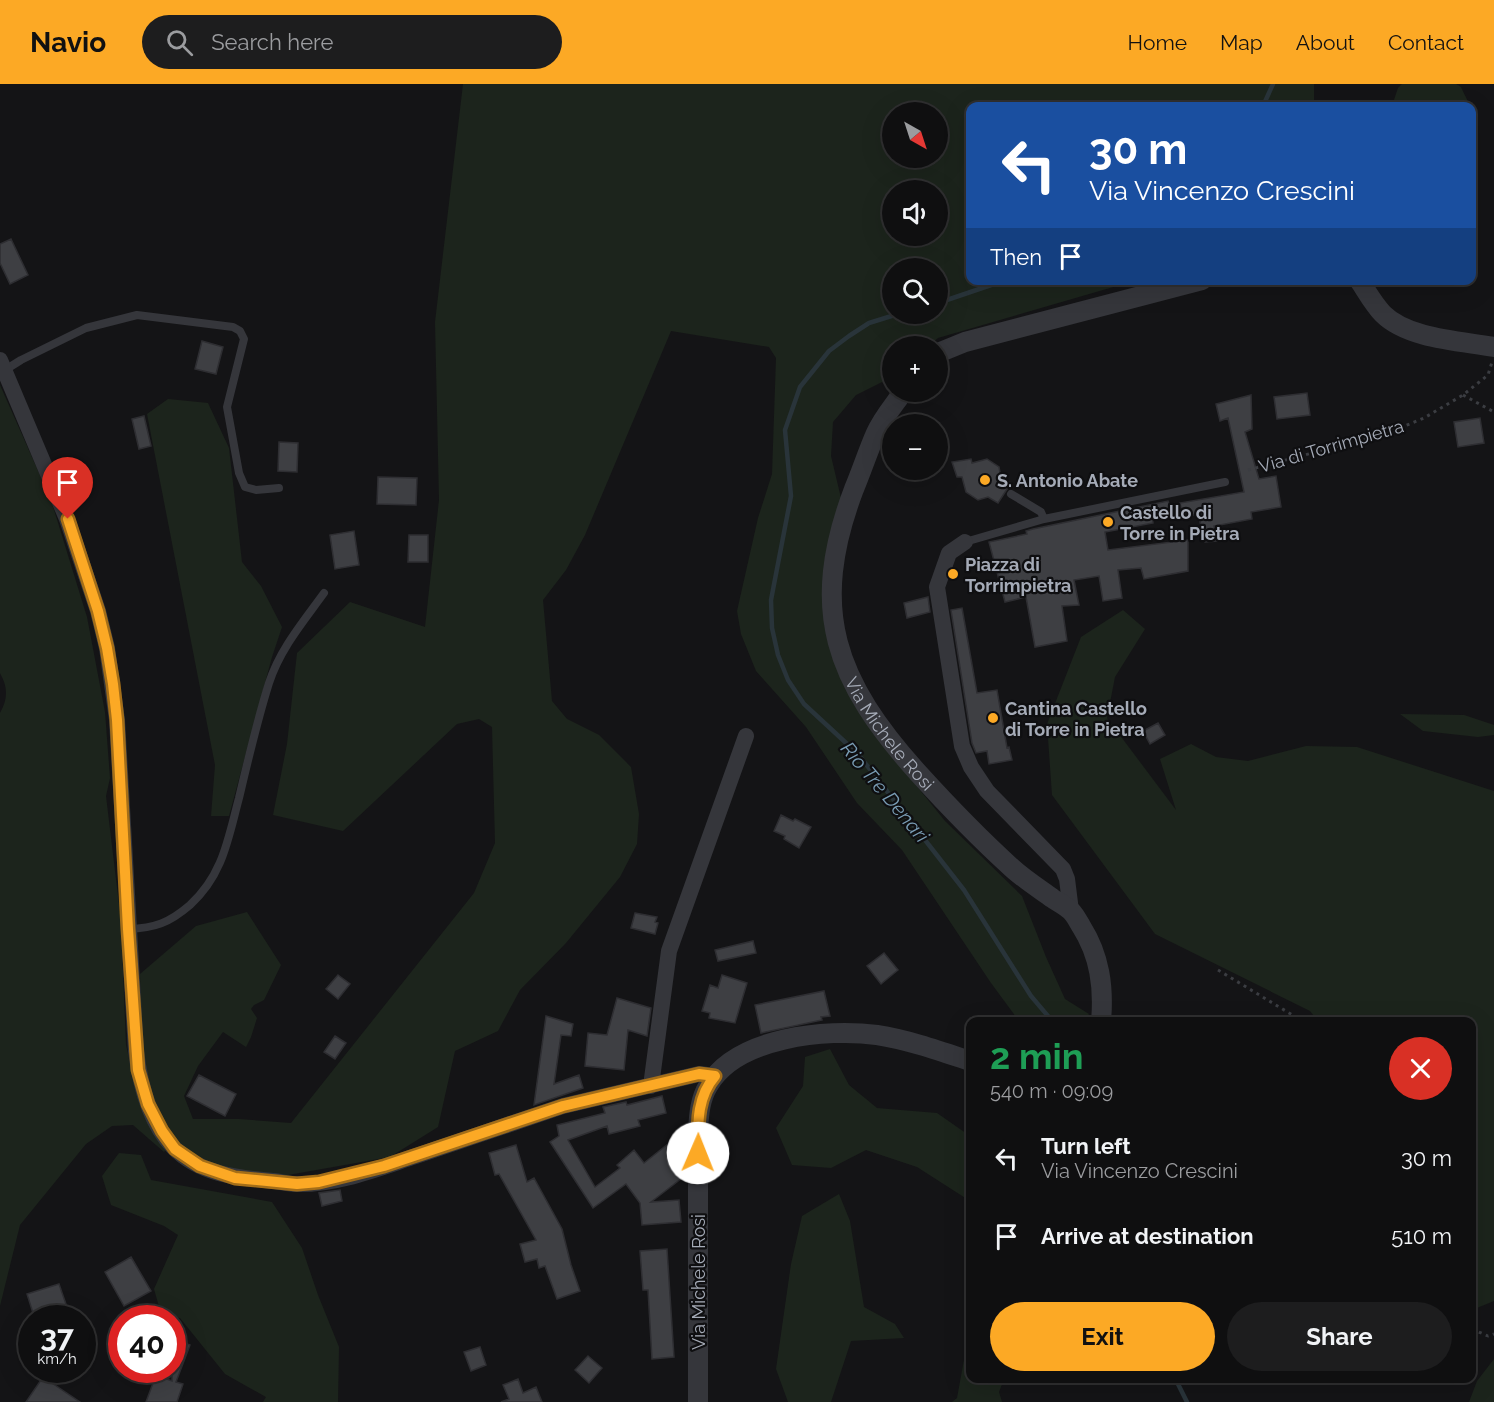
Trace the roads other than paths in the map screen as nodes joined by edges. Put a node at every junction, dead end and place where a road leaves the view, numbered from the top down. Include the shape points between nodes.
1 (1183, 285) edge
2 (1363, 285) edge
3 (1494, 347) edge
4 (948, 349) edge
5 (3, 365) edge
6 (896, 402) edge
7 (1225, 482) dead end
8 (279, 488) dead end
9 (1011, 494) dead end
10 (1044, 519) junction
11 (965, 543) joint
12 (324, 593) dead end
13 (746, 736) dead end
14 (1071, 910) junction
15 (128, 929) junction
16 (1101, 1017) edge
17 (966, 1060) edge
18 (715, 1076) junction
19 (651, 1086) junction
20 (698, 1402) edge

1 - 4 street
2 - 3 street via 1384,315 1399,326 1423,335
5 - 8 lane via 86,328 137,315 233,327 244,339 227,407 238,473 245,487
5 - 15 street via 68,519 107,648 117,720
6 - 14 street, Via Michele Rosi via 877,431 836,548 831,585 842,657 854,687 890,742 953,812 1023,878
7 - 10 lane
9 - 10 lane via 1041,512
10 - 11 lane
11 - 14 street via 949,553 937,587 962,746 970,767 987,791 1060,864 1067,879
12 - 15 lane via 274,671 215,876 198,897 165,923
13 - 19 street via 669,951
14 - 16 street, Via Michele Rosi via 1098,963 1102,979
15 - 19 street via 136,1051 148,1104 175,1149 193,1163 217,1173 297,1184 345,1177 563,1106
17 - 18 street, Via Michele Rosi via 896,1038 828,1034 760,1047
18 - 19 street via 699,1074
18 - 20 street, Via Michele Rosi via 703,1097 698,1130

